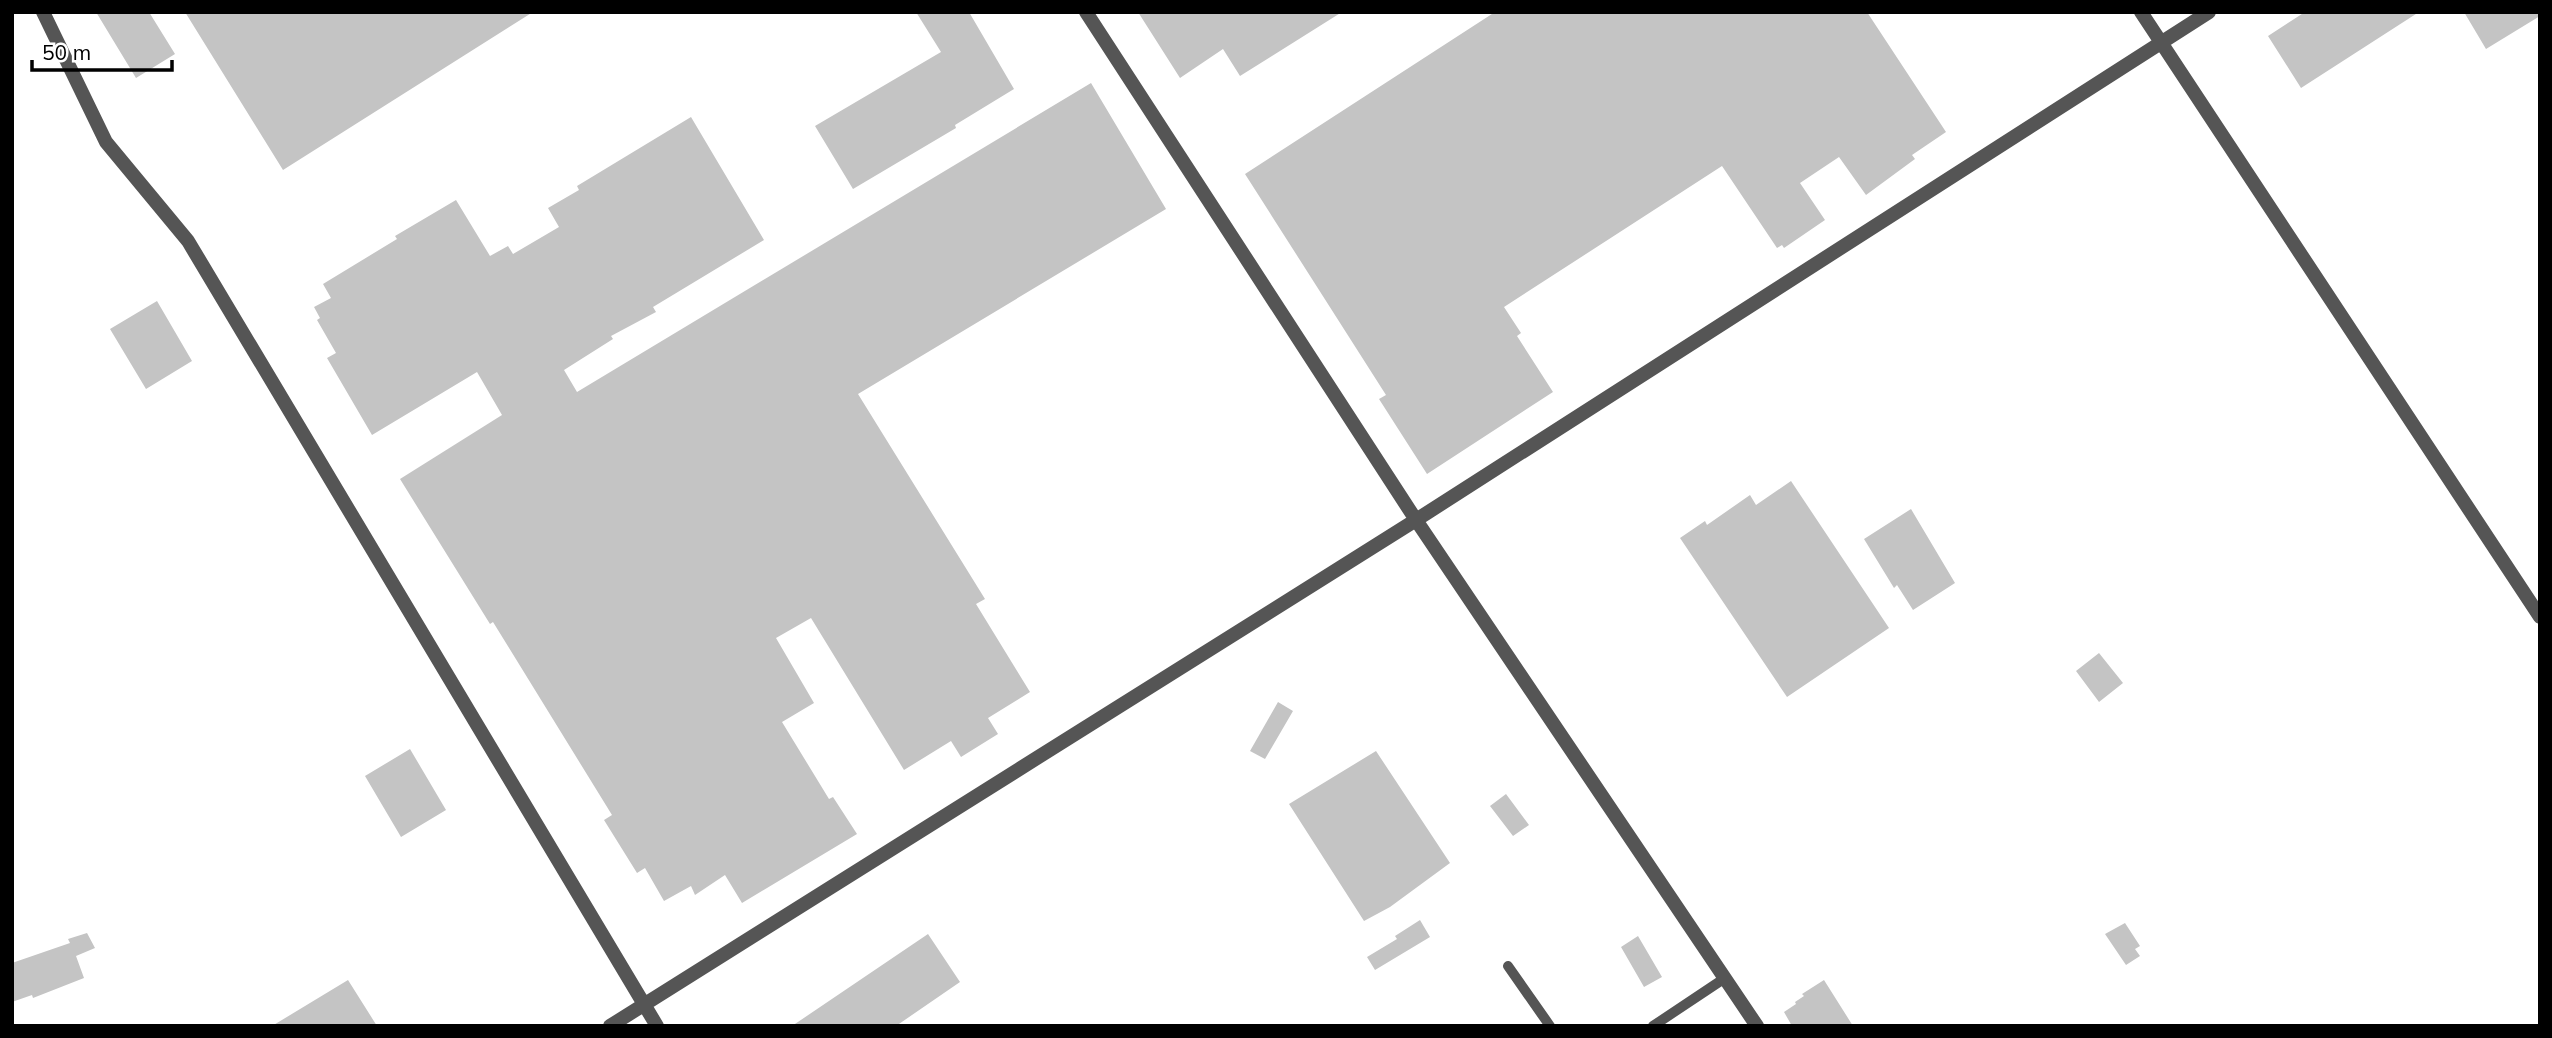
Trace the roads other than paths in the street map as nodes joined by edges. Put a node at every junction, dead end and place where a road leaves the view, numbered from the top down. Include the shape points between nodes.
1 (43, 12) edge
2 (1086, 12) edge
3 (2141, 12) edge
4 (2208, 12) edge
5 (2160, 43) junction
6 (1416, 520) junction
7 (2540, 617) edge
8 (1508, 966) dead end
9 (1726, 978) junction
10 (645, 1003) junction
11 (610, 1026) edge
12 (657, 1026) edge
13 (1550, 1026) edge
14 (1653, 1026) edge
15 (1757, 1026) edge

1 - 10 street via 106,142 188,241
2 - 6 street
3 - 5 street
4 - 5 street
5 - 6 street
5 - 7 street
6 - 9 street
6 - 10 street
8 - 13 lane
9 - 14 lane
9 - 15 street
10 - 11 street
10 - 12 street

